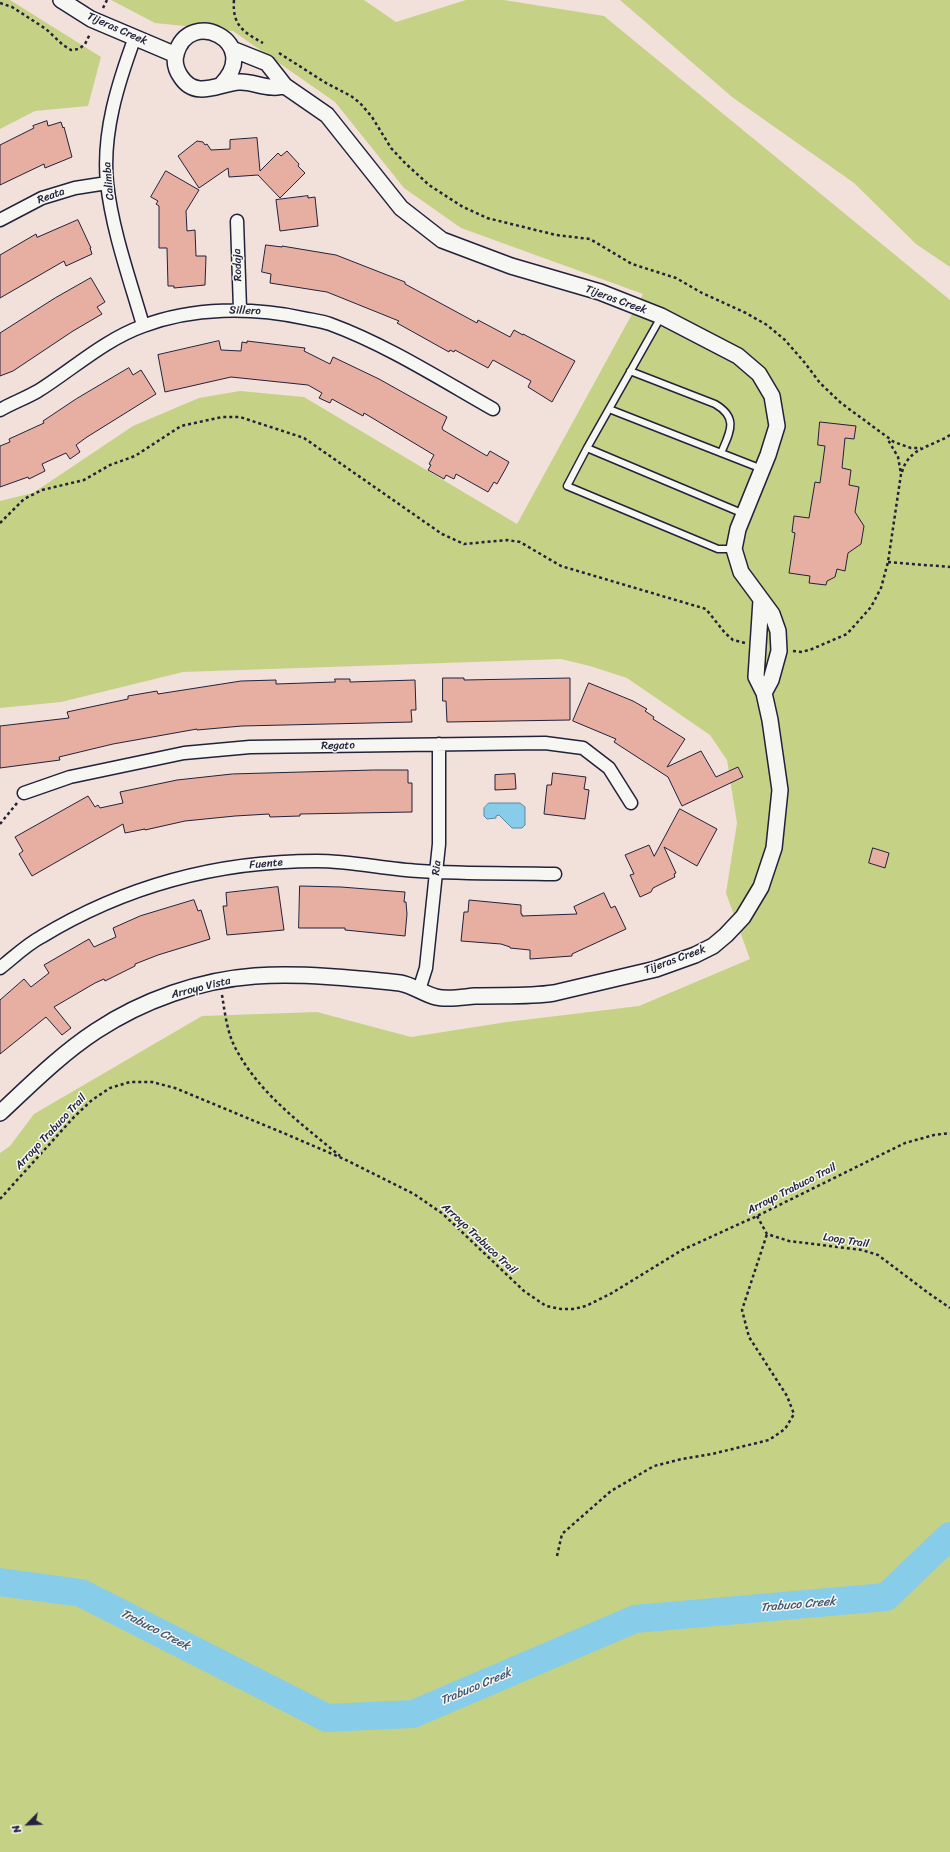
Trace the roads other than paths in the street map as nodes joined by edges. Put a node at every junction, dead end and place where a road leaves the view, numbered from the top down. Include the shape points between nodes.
1 (61, 0) edge
2 (135, 37) junction
3 (232, 49) junction
4 (176, 55) junction
5 (222, 84) junction
6 (284, 86) junction
7 (107, 183) junction
8 (0, 220) edge
9 (237, 221) dead end
10 (240, 309) junction
11 (661, 316) junction
12 (143, 325) junction
13 (630, 371) junction
14 (493, 409) dead end
15 (608, 409) junction
16 (0, 410) edge
17 (587, 448) junction
18 (721, 453) junction
19 (762, 469) junction
20 (744, 514) junction
21 (734, 549) junction
22 (761, 600) junction
23 (764, 693) junction
24 (439, 744) junction
25 (24, 793) road end
26 (631, 803) dead end
27 (437, 872) junction
28 (555, 874) dead end
29 (0, 968) edge
30 (419, 990) junction
31 (437, 998) joint
32 (0, 1113) edge

1 - 2 street, Tijeras Creek via 97,21
2 - 4 street, Tijeras Creek
2 - 7 street, Calimba via 114,100 106,153
3 - 4 street, Tijeras Creek via 220,35 202,31 184,39
3 - 5 street via 233,68
3 - 6 street, Tijeras Creek via 267,63
4 - 5 street via 178,73 189,86 206,90
5 - 6 street via 241,81 272,88
6 - 11 street, Tijeras Creek via 327,115 401,208 442,240 511,266 600,292
7 - 8 street, Reata via 75,188 42,198
7 - 12 street, Calimba via 113,218
9 - 10 street, Rodaja
10 - 12 street, Sillero via 177,317
10 - 14 street, Sillero via 288,314 328,323 372,342
11 - 13 lane
11 - 19 street, Tijeras Creek via 738,356 759,374 772,396 776,426
12 - 16 street, Sillero via 92,353 37,391
13 - 15 lane
13 - 18 lane via 724,409 731,425
15 - 17 lane
15 - 18 lane
17 - 20 lane
17 - 21 lane via 567,486 718,549
18 - 19 lane
19 - 20 street, Tijeras Creek
20 - 21 street, Tijeras Creek
21 - 22 street via 742,572
22 - 23 street, Tijeras Creek via 756,677
22 - 23 street via 772,614 778,632 779,651 771,680
23 - 31 street, Tijeras Creek via 780,790 774,848 761,887 748,910 726,935 713,946 695,955 656,969 554,993
24 - 25 street, Regato via 250,747 184,753 70,777
24 - 26 street, Regato via 545,743 583,748 609,768
24 - 27 street, Ria
27 - 28 street, Fuente
27 - 29 street, Fuente via 318,861 264,863 214,870 145,887 90,910 40,937
27 - 30 street, Ria via 426,968
30 - 31 street, Arroyo Vista
30 - 32 street, Arroyo Vista via 402,983 307,976 255,976 185,989 124,1015 97,1031 36,1079

